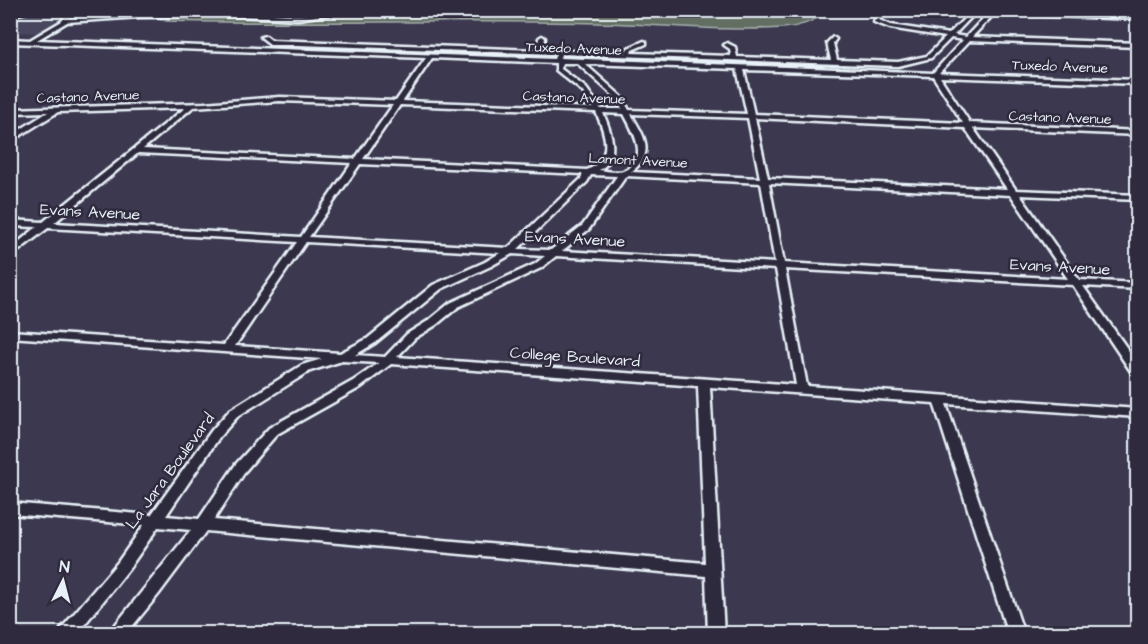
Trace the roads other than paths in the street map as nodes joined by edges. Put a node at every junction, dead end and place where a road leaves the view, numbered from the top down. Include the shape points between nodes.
1 (32, 10) edge
2 (71, 10) edge
3 (896, 10) edge
4 (976, 10) edge
5 (1120, 10) edge
6 (356, 11) edge
7 (993, 11) edge
8 (338, 13) edge
9 (10, 14) edge
10 (349, 14) dead end
11 (390, 14) dead end
12 (1129, 16) junction
13 (1137, 17) edge
14 (66, 21) junction
15 (1137, 22) edge
16 (264, 37) dead end
17 (453, 37) dead end
18 (949, 37) junction
19 (361, 38) dead end
20 (542, 38) dead end
21 (833, 39) dead end
22 (967, 39) junction
23 (10, 41) edge
24 (30, 42) junction
25 (281, 42) junction
26 (644, 43) dead end
27 (355, 44) junction
28 (727, 45) dead end
29 (1137, 45) edge
30 (447, 47) junction
31 (271, 51) junction
32 (540, 51) junction
33 (627, 54) junction
34 (559, 56) junction
35 (430, 57) junction
36 (734, 57) junction
37 (582, 58) junction
38 (834, 61) junction
39 (740, 67) junction
40 (935, 74) junction
41 (1137, 82) edge
42 (398, 103) junction
43 (191, 106) junction
44 (56, 110) junction
45 (10, 111) edge
46 (597, 111) junction
47 (625, 112) junction
48 (751, 116) junction
49 (968, 126) junction
50 (1137, 133) edge
51 (10, 140) edge
52 (137, 150) junction
53 (358, 161) junction
54 (588, 172) junction
55 (624, 174) junction
56 (765, 181) junction
57 (1013, 192) junction
58 (1137, 198) edge
59 (10, 223) edge
60 (45, 225) junction
61 (302, 239) junction
62 (510, 251) junction
63 (553, 253) junction
64 (10, 254) edge
65 (779, 266) junction
66 (1076, 284) junction
67 (1137, 286) edge
68 (10, 334) edge
69 (226, 349) junction
70 (342, 357) junction
71 (390, 360) junction
72 (1137, 373) edge
73 (704, 382) junction
74 (802, 389) junction
75 (939, 399) junction
76 (1137, 413) edge
77 (10, 508) edge
78 (154, 521) junction
79 (203, 525) junction
80 (714, 570) junction
81 (68, 633) edge
82 (116, 633) edge
83 (716, 633) edge
84 (1016, 633) edge

1 - 9 main road
2 - 14 street
3 - 18 street via 876,21
4 - 18 street
5 - 12 street
6 - 10 street
6 - 11 street
7 - 12 street
7 - 22 street
8 - 14 street via 298,17 261,12 140,15
12 - 13 street
12 - 15 street
14 - 24 street
16 - 25 street via 270,42
17 - 30 street
18 - 22 street
18 - 38 street via 922,60
19 - 27 street
20 - 32 street
21 - 38 street via 830,43
22 - 29 street
22 - 40 street
23 - 24 street, Tuxedo Avenue
24 - 31 street, Tuxedo Avenue
25 - 27 street
25 - 31 street
26 - 33 street
27 - 30 street
28 - 36 street via 733,48
30 - 32 street
31 - 35 street, Tuxedo Avenue
32 - 34 street
33 - 36 street
33 - 37 street
34 - 35 street, Tuxedo Avenue
34 - 37 street, Tuxedo Avenue
34 - 37 street
34 - 46 street, La Jara Boulevard via 558,69 589,95
35 - 42 street
36 - 38 street
37 - 39 street, Tuxedo Avenue
37 - 47 street via 619,97
39 - 40 street, Tuxedo Avenue
39 - 48 street
40 - 41 street, Tuxedo Avenue
40 - 49 street
42 - 43 street, Castano Avenue via 280,99
42 - 46 street, Castano Avenue
42 - 53 street
43 - 44 street, Castano Avenue
43 - 52 street
44 - 45 street, Castano Avenue
44 - 51 street
46 - 47 street, Castano Avenue
46 - 54 street, La Jara Boulevard via 609,134 610,148 607,159
47 - 48 street, Castano Avenue
47 - 55 street via 639,132 642,152 638,163
48 - 49 street, Castano Avenue
48 - 56 street
49 - 50 street, Castano Avenue
49 - 57 street
52 - 53 street, Lamont Avenue
52 - 60 street
53 - 54 street, Lamont Avenue
53 - 61 street
54 - 55 street, Lamont Avenue
54 - 62 street, La Jara Boulevard
55 - 56 street, Lamont Avenue
55 - 63 street via 586,227
56 - 57 street, Lamont Avenue
56 - 65 street
57 - 58 street, Lamont Avenue
57 - 66 street
59 - 60 street, Evans Avenue
60 - 61 street, Evans Avenue
60 - 64 street
61 - 62 street, Evans Avenue
61 - 69 street
62 - 63 street, Evans Avenue
62 - 70 street, La Jara Boulevard via 437,287 371,341
63 - 65 street, Evans Avenue
63 - 71 street via 538,266 454,305 411,336
65 - 66 street, Evans Avenue
65 - 74 street
66 - 67 street, Evans Avenue
66 - 72 street
68 - 69 street, College Boulevard
69 - 70 street, College Boulevard
70 - 71 street, College Boulevard
70 - 78 street, La Jara Boulevard via 306,369 234,413
71 - 73 street, College Boulevard
71 - 79 street via 357,384 273,431 241,467
73 - 74 street, College Boulevard
73 - 80 street
74 - 75 street, College Boulevard
75 - 76 street, College Boulevard
75 - 84 street
77 - 78 street
78 - 79 street
78 - 81 street, La Jara Boulevard
79 - 80 street
79 - 82 street
80 - 83 street

